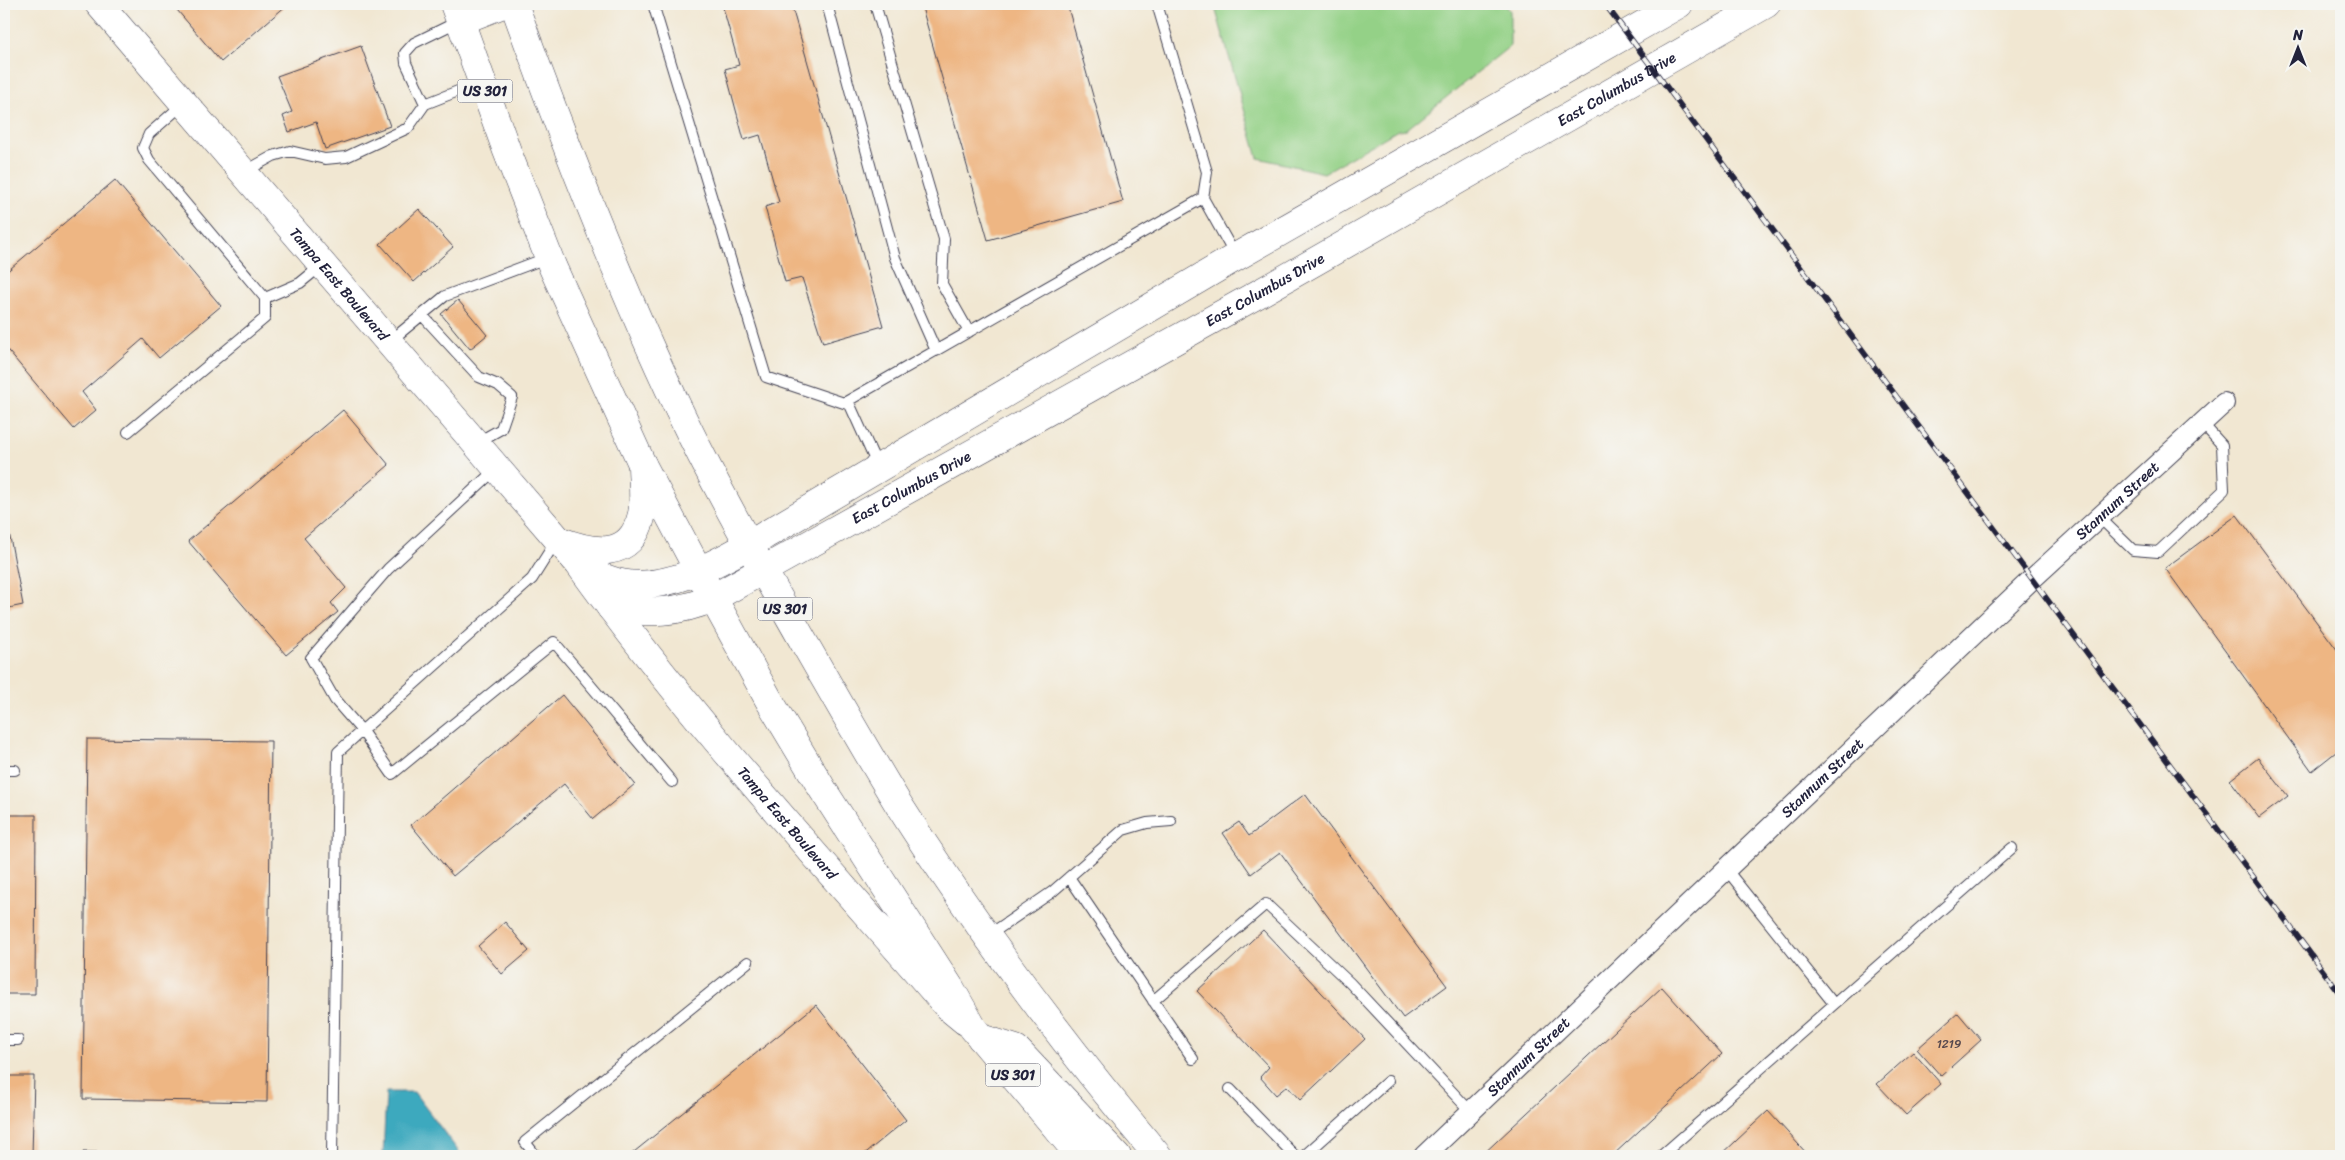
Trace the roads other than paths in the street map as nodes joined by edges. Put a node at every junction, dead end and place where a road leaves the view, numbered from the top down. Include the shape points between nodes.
1 (99, 4) edge
2 (503, 4) edge
3 (514, 4) edge
4 (653, 4) edge
5 (826, 4) edge
6 (874, 4) edge
7 (1157, 4) edge
8 (1679, 4) edge
9 (1766, 4) edge
10 (457, 12) edge
11 (482, 82) junction
12 (184, 103) junction
13 (425, 104) junction
14 (243, 172) junction
15 (1203, 198) junction
16 (549, 257) junction
17 (1236, 257) junction
18 (322, 265) junction
19 (1258, 294) junction
20 (265, 298) junction
21 (422, 315) junction
22 (969, 332) junction
23 (388, 342) junction
24 (936, 351) junction
25 (844, 403) junction
26 (2224, 403) dead end
27 (2202, 423) junction
28 (128, 432) dead end
29 (474, 443) junction
30 (642, 464) junction
31 (878, 468) junction
32 (496, 469) junction
33 (2099, 518) junction
34 (557, 540) junction
35 (748, 545) junction
36 (579, 564) junction
37 (763, 570) junction
38 (699, 571) junction
39 (712, 598) junction
40 (611, 608) junction
41 (362, 731) junction
42 (4, 770) edge
43 (16, 770) dead end
44 (672, 782) dead end
45 (1171, 821) dead end
46 (2012, 848) dead end
47 (1726, 869) junction
48 (1069, 877) junction
49 (988, 935) junction
50 (748, 962) dead end
51 (1153, 1001) junction
52 (1834, 1004) junction
53 (977, 1033) junction
54 (4, 1040) edge
55 (18, 1040) dead end
56 (1193, 1058) dead end
57 (1388, 1081) dead end
58 (1230, 1089) dead end
59 (1471, 1112) junction
60 (332, 1156) edge
61 (536, 1156) edge
62 (1080, 1156) edge
63 (1117, 1156) edge
64 (1158, 1156) edge
65 (1295, 1156) edge
66 (1304, 1156) edge
67 (1424, 1156) edge
68 (1660, 1156) edge

1 - 12 main road, Tampa East Boulevard
2 - 10 main road
3 - 35 main road, US 301 via 605,245 677,406
4 - 25 lane via 766,377
5 - 24 lane via 895,258
6 - 22 lane via 944,239 942,284
7 - 15 lane via 1207,172
8 - 17 main road, East Columbus Drive
9 - 19 main road, East Columbus Drive
10 - 11 main road, US 301
10 - 13 lane via 405,53
11 - 13 lane
11 - 16 main road, US 301
12 - 14 main road, Tampa East Boulevard
12 - 20 lane via 149,134 143,148 149,160
13 - 14 lane via 408,128 346,157 325,159 290,152 273,156
14 - 18 main road, Tampa East Boulevard
15 - 17 lane
15 - 22 lane
16 - 21 lane via 445,296
16 - 30 main road, US 301
17 - 19 main road
17 - 31 main road, East Columbus Drive
18 - 20 lane via 300,283
18 - 23 main road, Tampa East Boulevard
19 - 37 main road, East Columbus Drive
20 - 28 lane via 265,318
21 - 23 lane
21 - 29 lane via 479,377 498,385 512,397 501,429
22 - 24 lane
23 - 29 main road, Tampa East Boulevard
24 - 25 lane
25 - 31 lane via 850,405
26 - 27 street, Stannum Street
27 - 33 street, Stannum Street
27 - 33 lane via 2222,445 2224,490 2158,552 2133,550
29 - 32 main road, Tampa East Boulevard
30 - 34 main road via 642,514 633,536 623,545 607,552 586,550
30 - 38 main road, US 301
31 - 35 main road, East Columbus Drive
32 - 34 main road, Tampa East Boulevard
32 - 41 lane via 388,569 312,658 335,700
33 - 47 street, Stannum Street
34 - 36 main road, Tampa East Boulevard
34 - 41 lane via 532,579
35 - 37 main road, US 301
35 - 38 main road, East Columbus Drive
36 - 38 main road, Tampa East Boulevard via 610,581 641,585 665,582
36 - 40 main road, Tampa East Boulevard
37 - 39 main road, East Columbus Drive
37 - 49 main road, US 301 via 897,801
38 - 39 main road, US 301
39 - 40 main road via 691,608 661,612
39 - 53 main road, US 301 via 778,717
40 - 53 main road, Tampa East Boulevard via 628,633 756,787 948,1006
41 - 44 lane via 392,774 554,642
41 - 60 lane via 338,752
42 - 43 lane
45 - 48 lane via 1123,830
46 - 52 lane
47 - 52 lane
47 - 59 street, Stannum Street
48 - 49 lane
48 - 51 lane
49 - 64 main road, US 301 via 1096,1083
50 - 61 lane via 525,1142
51 - 56 lane
51 - 59 lane via 1266,904 1350,983
52 - 68 lane
53 - 62 main road, US 301
53 - 63 main road via 1016,1049
54 - 55 lane
57 - 66 lane
58 - 65 lane
59 - 67 street, Stannum Street

